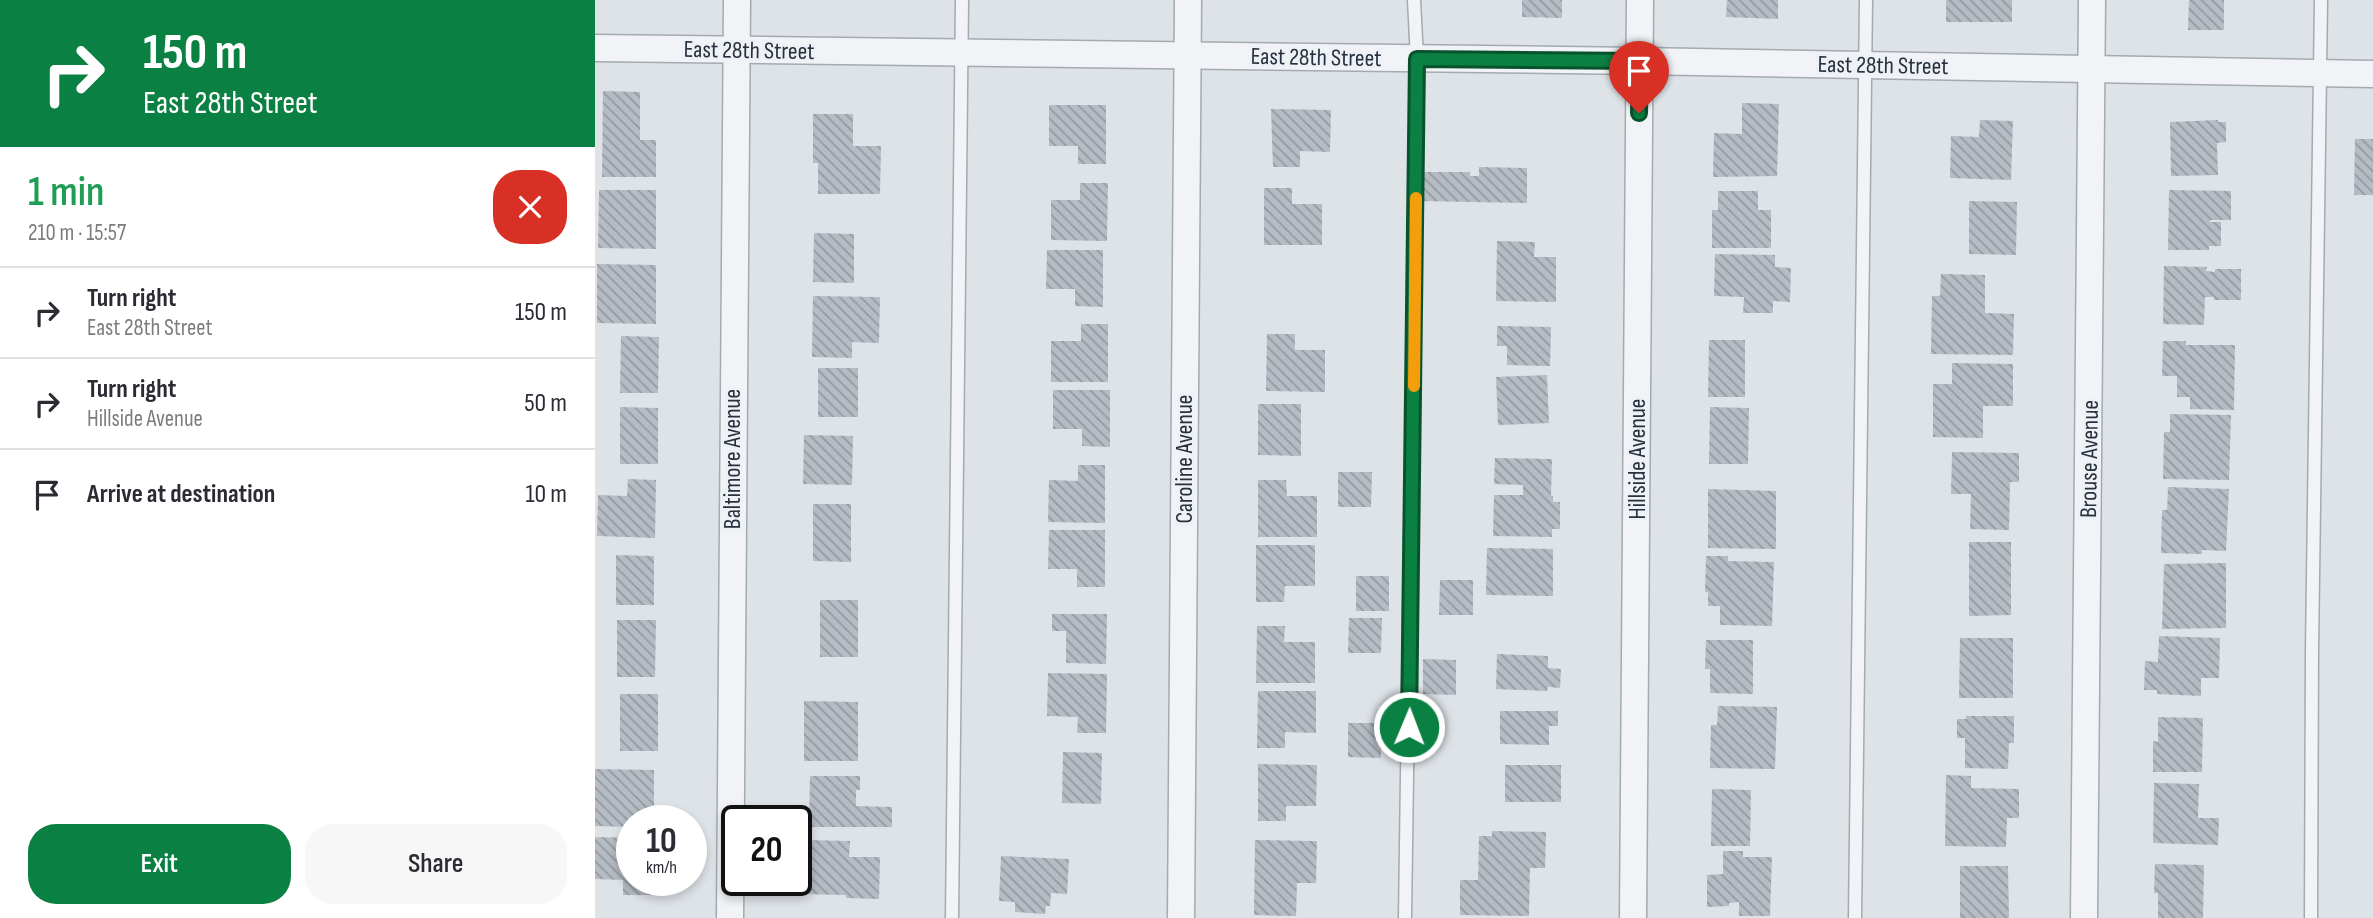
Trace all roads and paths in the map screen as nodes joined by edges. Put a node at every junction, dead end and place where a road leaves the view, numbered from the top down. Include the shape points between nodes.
1 (737, 0) edge
2 (962, 0) edge
3 (1188, 0) edge
4 (1414, 0) edge
5 (1640, 0) edge
6 (1866, 0) edge
7 (2092, 0) edge
8 (2321, 0) edge
9 (595, 48) edge
10 (736, 50) junction
11 (962, 53) junction
12 (1188, 56) junction
13 (1417, 59) junction
14 (1640, 61) junction
15 (1865, 65) junction
16 (2091, 69) junction
17 (2322, 73) junction
18 (2373, 74) edge
19 (730, 918) edge
20 (953, 918) edge
21 (1181, 918) edge
22 (1405, 918) edge
23 (1633, 918) edge
24 (1854, 918) edge
25 (2084, 918) edge
26 (2311, 918) edge

1 - 10 street, Baltimore Avenue
2 - 11 lane
3 - 12 street, Caroline Avenue
4 - 13 lane
5 - 14 street, Hillside Avenue
6 - 15 lane
7 - 16 street, Brouse Avenue
8 - 17 lane
9 - 10 street, East 28th Street
10 - 11 street, East 28th Street
10 - 19 street, Baltimore Avenue
11 - 12 street, East 28th Street
11 - 20 lane
12 - 13 street, East 28th Street
12 - 21 street, Caroline Avenue
13 - 14 street, East 28th Street
13 - 22 lane
14 - 15 street, East 28th Street
14 - 23 street, Hillside Avenue
15 - 16 street, East 28th Street
15 - 24 lane
16 - 17 street, East 28th Street
16 - 25 street, Brouse Avenue
17 - 18 street, East 28th Street
17 - 26 lane

